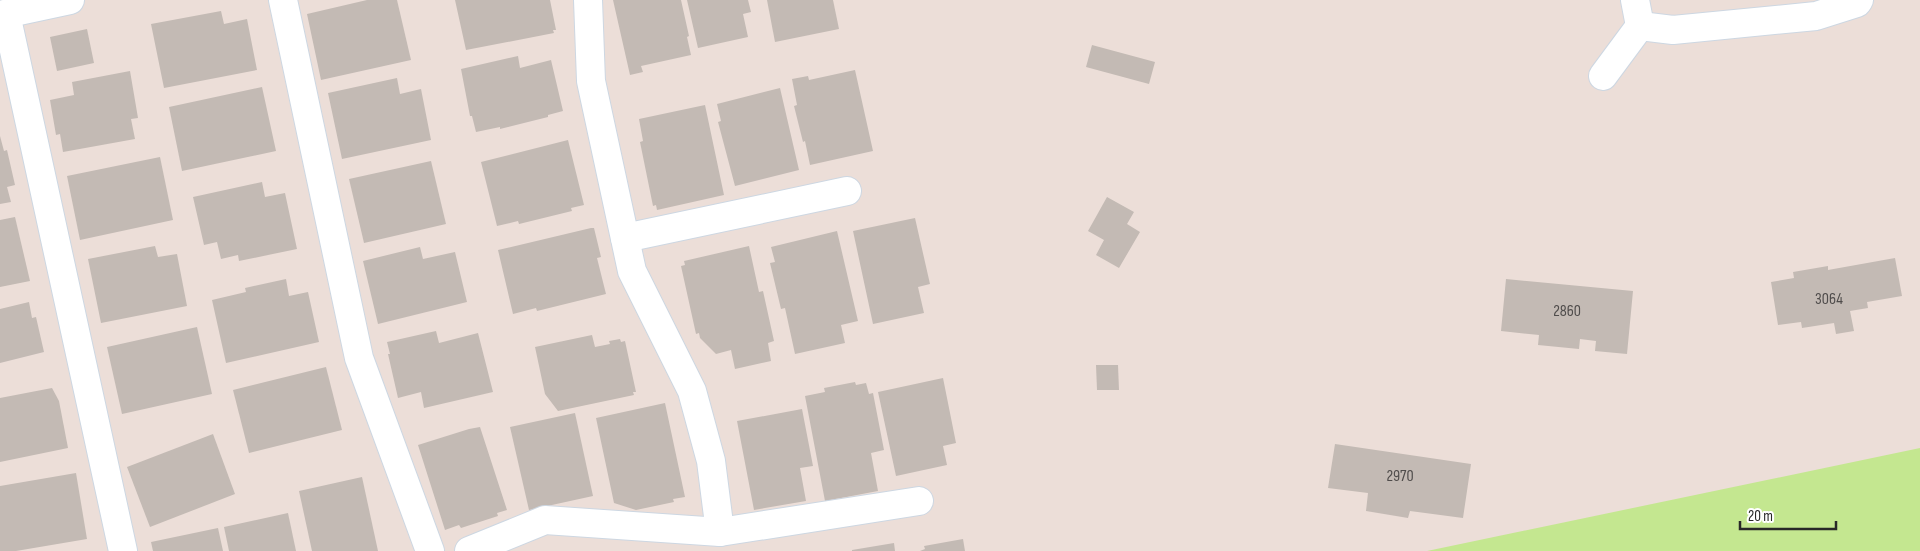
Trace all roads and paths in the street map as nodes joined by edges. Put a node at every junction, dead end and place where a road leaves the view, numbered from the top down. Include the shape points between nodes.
1 (70, 0) edge
2 (283, 0) edge
3 (588, 0) edge
4 (1858, 1) edge
5 (12, 10) edge
6 (1638, 13) edge
7 (1603, 76) dead end
8 (847, 191) dead end
9 (625, 238) junction
10 (918, 500) dead end
11 (720, 532) junction
12 (122, 551) edge
13 (430, 551) edge
14 (469, 551) edge

1 - 5 street
2 - 13 street via 359,358
3 - 9 street via 591,82
4 - 6 street via 1816,16 1673,30
5 - 12 street
6 - 7 street
8 - 9 street
9 - 11 street via 632,271 692,391 711,461
10 - 11 street
11 - 14 street via 545,520

